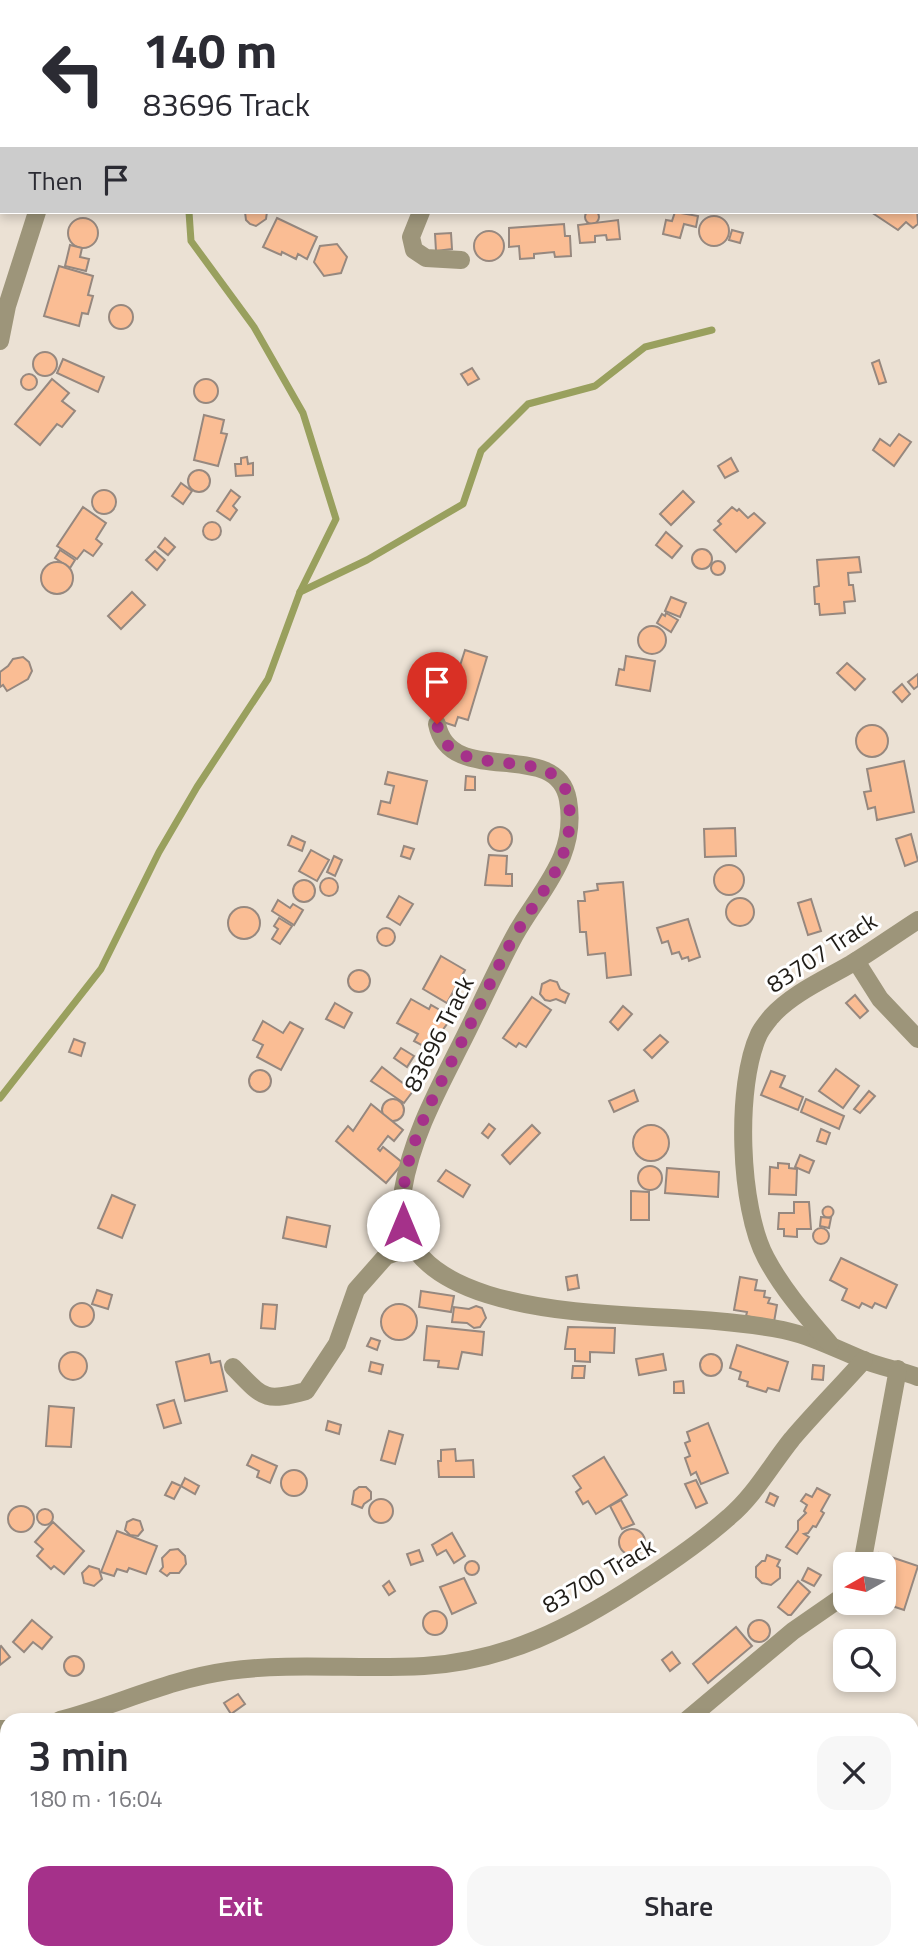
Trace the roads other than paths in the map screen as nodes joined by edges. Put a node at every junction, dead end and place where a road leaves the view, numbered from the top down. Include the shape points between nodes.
1 (36, 214) edge
2 (420, 214) edge
3 (461, 260) dead end
4 (0, 341) edge
5 (437, 724) dead end
6 (918, 920) edge
7 (856, 961) junction
8 (918, 1039) edge
9 (413, 1246) junction
10 (830, 1344) junction
11 (864, 1360) junction
12 (233, 1367) dead end
13 (898, 1369) junction
14 (918, 1377) edge
15 (865, 1552) edge
16 (833, 1603) edge
17 (82, 1713) edge
18 (695, 1713) edge

1 - 4 street
2 - 3 street via 411,237 414,250 426,258
5 - 9 street, 83696 Track via 443,740 462,755 537,767 559,779 568,800 570,830 561,861 516,933 424,1119 409,1161 401,1206 403,1225
6 - 7 street, 83707 Track
7 - 8 street via 880,999
7 - 10 street, 83707 Track via 774,1013 753,1049 746,1087 743,1149 755,1228 765,1257 782,1284
9 - 10 street, 83696 Track via 446,1275 478,1292 520,1304 783,1330
9 - 12 street via 386,1256 356,1290 337,1344 306,1391 281,1398 261,1395
10 - 11 street, 83696 Track
11 - 13 street
11 - 17 street, 83700 Track via 791,1440 730,1517 674,1561 588,1616 549,1634 462,1662 271,1666 224,1672
13 - 14 street
13 - 15 street
16 - 18 street

